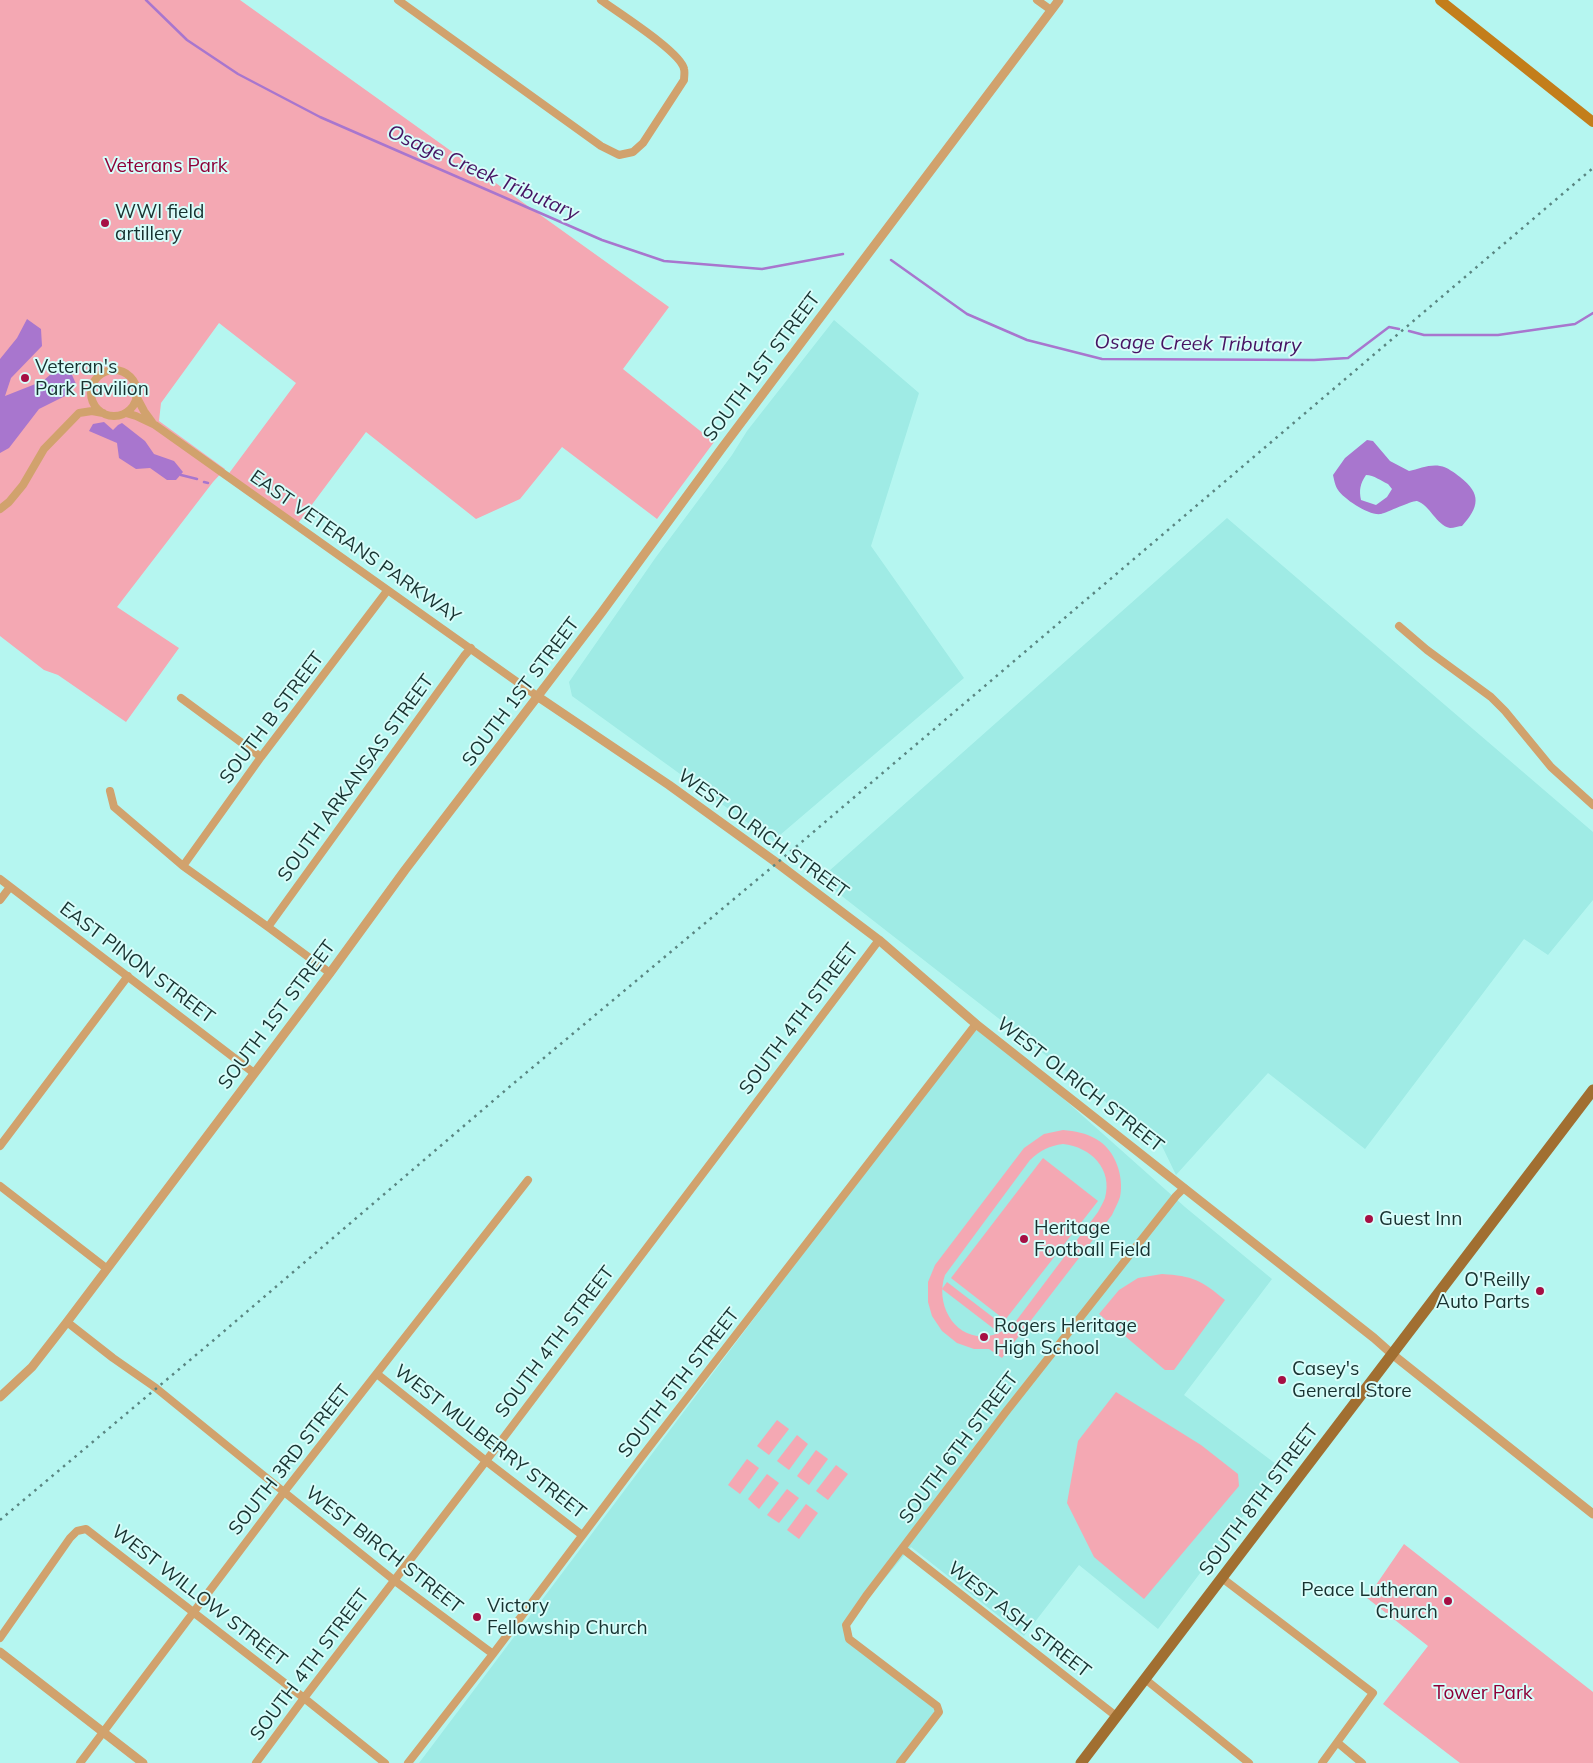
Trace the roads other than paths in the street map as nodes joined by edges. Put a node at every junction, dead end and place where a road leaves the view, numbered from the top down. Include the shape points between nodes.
1 (398, 0) edge
2 (601, 0) edge
3 (1037, 0) edge
4 (1059, 0) edge
5 (1440, 0) edge
6 (1051, 10) junction
7 (1593, 122) edge
8 (91, 396) junction
9 (136, 396) junction
10 (81, 412) junction
11 (103, 413) junction
12 (126, 413) junction
13 (154, 425) junction
14 (0, 509) edge
15 (387, 591) junction
16 (1399, 626) dead end
17 (472, 648) junction
18 (538, 696) junction
19 (181, 698) dead end
20 (261, 758) junction
21 (110, 791) dead end
22 (1593, 805) edge
23 (183, 866) junction
24 (0, 879) edge
25 (10, 887) junction
26 (0, 900) edge
27 (268, 927) junction
28 (879, 940) junction
29 (330, 974) junction
30 (128, 976) junction
31 (976, 1024) junction
32 (254, 1073) junction
33 (1593, 1090) edge
34 (0, 1146) edge
35 (528, 1180) dead end
36 (0, 1186) edge
37 (1184, 1188) junction
38 (106, 1268) junction
39 (67, 1322) junction
40 (1392, 1354) junction
41 (377, 1374) junction
42 (0, 1397) edge
43 (486, 1461) junction
44 (284, 1492) junction
45 (1593, 1514) edge
46 (582, 1535) junction
47 (903, 1549) junction
48 (1222, 1578) junction
49 (395, 1581) junction
50 (195, 1613) junction
51 (0, 1638) edge
52 (0, 1652) edge
53 (493, 1654) junction
54 (1145, 1679) junction
55 (304, 1698) junction
56 (1116, 1716) junction
57 (102, 1732) junction
58 (1338, 1743) junction
59 (80, 1763) edge
60 (143, 1763) edge
61 (256, 1763) edge
62 (385, 1763) edge
63 (408, 1763) edge
64 (900, 1763) edge
65 (1081, 1763) edge
66 (1249, 1763) edge
67 (1322, 1763) edge
68 (1362, 1763) edge

1 - 2 street via 601,146 619,155 633,152 643,143 684,80 684,68 678,58 659,42
3 - 6 street
4 - 6 street, SOUTH 1ST STREET
5 - 7 main road
6 - 18 street, SOUTH 1ST STREET
8 - 9 street, EAST VETERANS PARKWAY via 96,378 114,370 132,380
8 - 10 street
8 - 11 street
9 - 12 street
9 - 13 street, EAST VETERANS PARKWAY
10 - 11 street, EAST VETERANS PARKWAY
10 - 14 street via 44,449 10,502
11 - 12 street, EAST VETERANS PARKWAY via 111,416
12 - 13 street, EAST VETERANS PARKWAY
13 - 15 street, EAST VETERANS PARKWAY
15 - 17 street, EAST VETERANS PARKWAY
15 - 20 street, SOUTH B STREET
16 - 22 street via 1491,697 1552,767
17 - 18 street, EAST VETERANS PARKWAY
17 - 27 street, SOUTH ARKANSAS STREET
18 - 28 street, WEST OLRICH STREET via 677,790
18 - 29 street, SOUTH 1ST STREET
19 - 20 street
20 - 23 street, SOUTH B STREET
21 - 23 street via 114,807
23 - 27 street
24 - 25 street, EAST PINON STREET
25 - 26 street
25 - 30 street, EAST PINON STREET
27 - 29 street
28 - 31 street, WEST OLRICH STREET
28 - 43 street, SOUTH 4TH STREET
29 - 32 street, SOUTH 1ST STREET
30 - 32 street, EAST PINON STREET
30 - 34 street
31 - 37 street, WEST OLRICH STREET
31 - 46 street, SOUTH 5TH STREET
32 - 38 street, SOUTH 1ST STREET
33 - 40 main road, SOUTH 8TH STREET
35 - 41 street, SOUTH 3RD STREET
36 - 38 street
37 - 40 street, WEST OLRICH STREET
37 - 47 street, SOUTH 6TH STREET via 1005,1413
38 - 39 street, SOUTH 1ST STREET
39 - 42 street, SOUTH 1ST STREET via 32,1367
39 - 44 street, WEST BIRCH STREET via 156,1388
40 - 45 street, WEST OLRICH STREET
40 - 48 main road, SOUTH 8TH STREET
41 - 43 street, WEST MULBERRY STREET
41 - 44 street, SOUTH 3RD STREET
43 - 46 street, WEST MULBERRY STREET
43 - 49 street, SOUTH 4TH STREET
44 - 49 street, WEST BIRCH STREET
44 - 50 street, SOUTH 3RD STREET
46 - 53 street, SOUTH 5TH STREET
47 - 56 street, WEST ASH STREET
47 - 64 street, SOUTH 6TH STREET via 846,1625 849,1639 936,1706 939,1712
48 - 54 main road, SOUTH 8TH STREET
48 - 58 street via 1373,1693
49 - 53 street, WEST BIRCH STREET
49 - 55 street, SOUTH 4TH STREET
50 - 51 street, WEST WILLOW STREET via 86,1529 77,1531 70,1538
50 - 55 street, WEST WILLOW STREET
50 - 57 street, SOUTH 3RD STREET
52 - 57 street
53 - 63 street, SOUTH 5TH STREET
54 - 56 main road, SOUTH 8TH STREET
54 - 66 street
55 - 61 street, SOUTH 4TH STREET
55 - 62 street, WEST WILLOW STREET
56 - 65 main road, SOUTH 8TH STREET
57 - 59 street, SOUTH 3RD STREET
57 - 60 street
58 - 67 street
58 - 68 street

